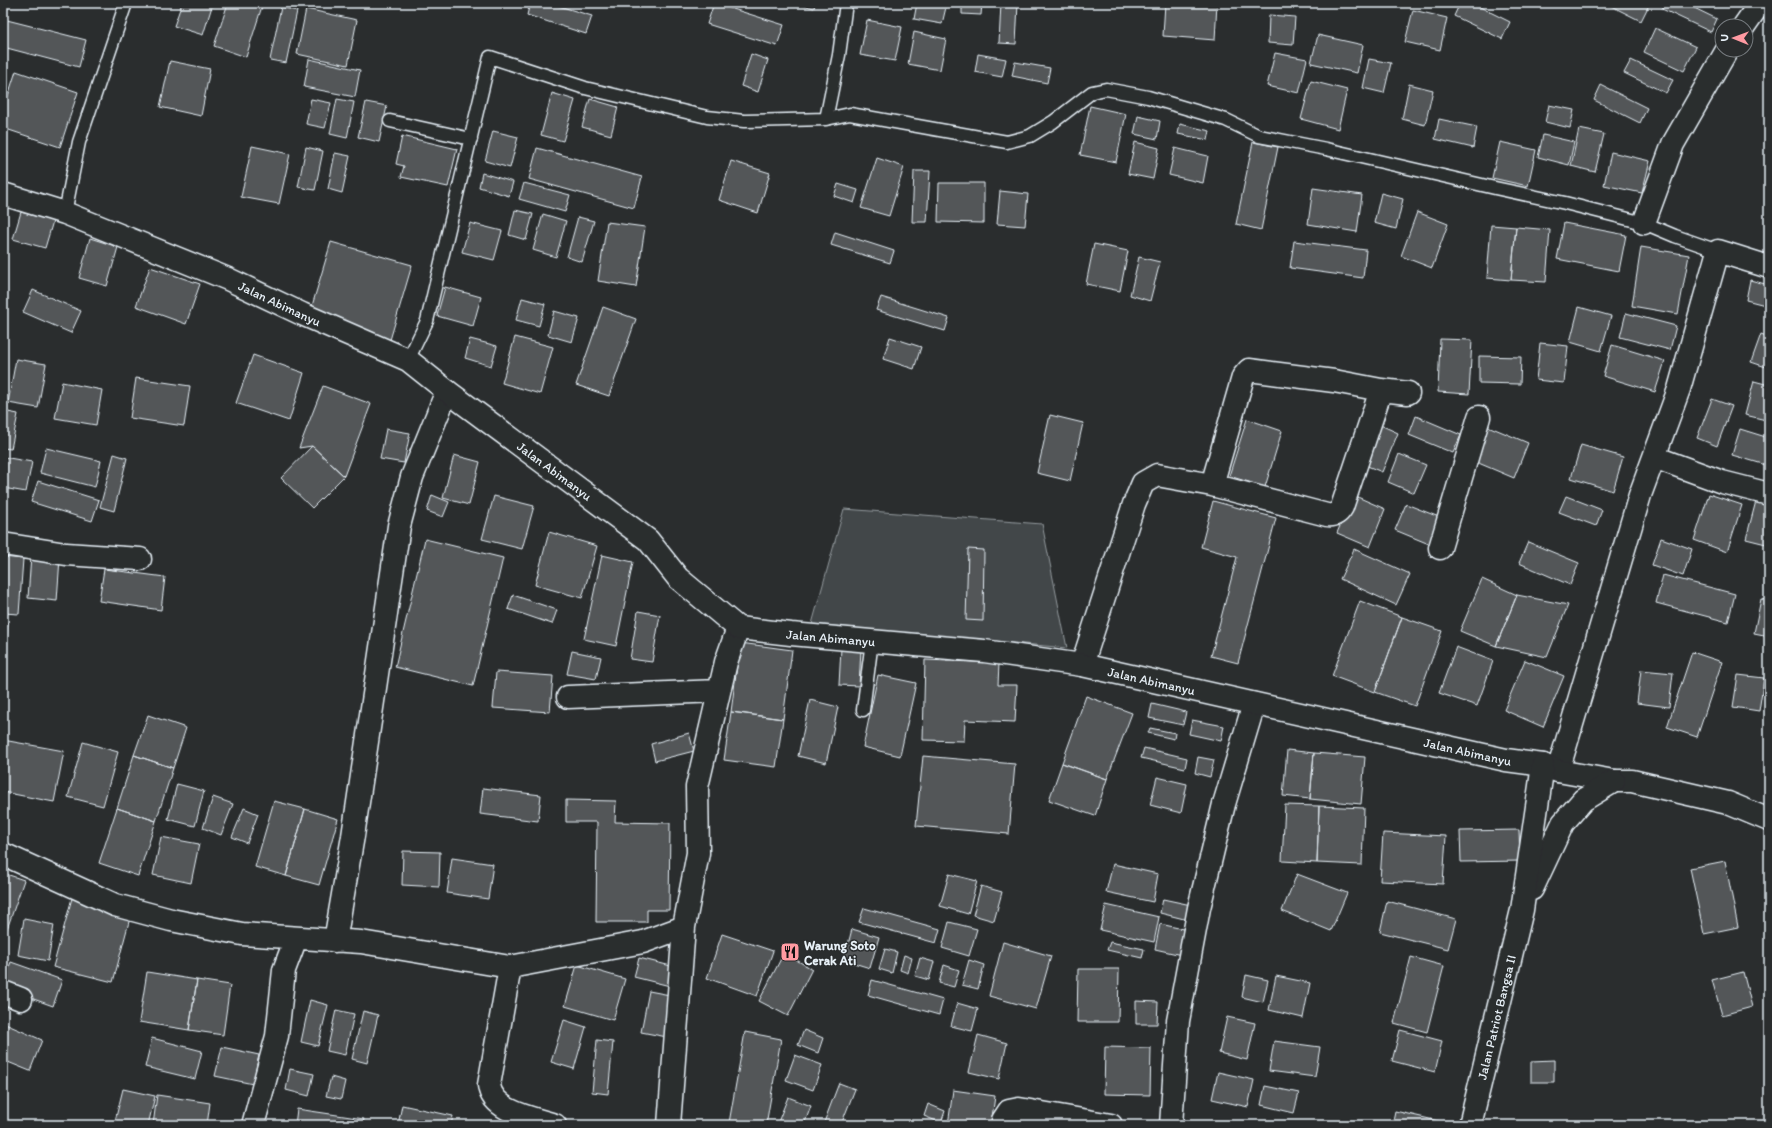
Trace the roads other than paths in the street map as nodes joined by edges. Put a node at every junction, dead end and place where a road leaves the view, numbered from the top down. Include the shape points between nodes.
1 (126, 3) edge
2 (846, 3) edge
3 (1760, 3) edge
4 (1750, 18) edge
5 (1722, 58) edge
6 (826, 119) junction
7 (390, 121) dead end
8 (471, 138) junction
9 (3, 194) edge
10 (65, 213) junction
11 (1644, 223) junction
12 (1718, 251) junction
13 (1769, 267) edge
14 (408, 360) junction
15 (1381, 390) junction
16 (447, 391) junction
17 (1408, 393) dead end
18 (1479, 417) dead end
19 (1654, 458) junction
20 (1212, 485) junction
21 (1769, 494) edge
22 (3, 544) edge
23 (1440, 548) dead end
24 (140, 559) dead end
25 (738, 628) junction
26 (872, 641) junction
27 (1082, 665) junction
28 (719, 691) junction
29 (568, 697) dead end
30 (1254, 704) junction
31 (863, 710) dead end
32 (1550, 768) junction
33 (1614, 781) junction
34 (1769, 820) edge
35 (3, 854) edge
36 (1522, 910) junction
37 (684, 927) junction
38 (296, 938) junction
39 (336, 941) junction
40 (510, 968) junction
41 (253, 1125) edge
42 (555, 1125) edge
43 (669, 1125) edge
44 (1003, 1125) edge
45 (1111, 1125) edge
46 (1171, 1125) edge
47 (1470, 1125) edge

1 - 10 lane via 79,142
2 - 6 lane
3 - 4 street
5 - 11 street via 1673,144
6 - 8 lane via 744,121 707,117 585,88 490,57
6 - 11 lane via 850,114 1007,142 1030,136 1092,92 1106,89 1148,97 1226,120 1260,136 1565,203
7 - 8 lane
8 - 14 lane via 427,321
9 - 10 street, Jalan Abimanyu
10 - 14 street, Jalan Abimanyu via 228,279
11 - 12 lane
12 - 13 street
12 - 19 street via 1679,389
14 - 16 street, Jalan Abimanyu
15 - 17 street
15 - 20 street via 1249,370 1243,377
15 - 20 street via 1342,507 1334,516
16 - 25 street, Jalan Abimanyu via 648,540 678,578
16 - 39 street via 412,477 399,526
18 - 23 street
19 - 21 street via 1722,482
19 - 32 street
20 - 27 street via 1157,474 1143,483
22 - 24 street via 66,554
25 - 26 street, Jalan Abimanyu
25 - 28 street
26 - 27 street, Jalan Abimanyu via 984,651
26 - 31 lane
27 - 30 street, Jalan Abimanyu
28 - 29 street
28 - 37 street via 697,787 698,853
30 - 32 street, Jalan Abimanyu
30 - 46 street via 1224,804 1199,908 1178,1021
32 - 33 street, Jalan Abimanyu
32 - 36 street
33 - 34 street, Jalan Abimanyu via 1632,781 1728,803
33 - 36 street via 1583,800 1563,823
35 - 38 street via 115,905 171,920 242,934
36 - 47 street, Jalan Patriot Bangsa II
37 - 40 street via 643,942
37 - 43 street
38 - 39 street
38 - 41 street via 284,970 277,1036
39 - 40 street via 368,943
40 - 42 street via 489,1085 490,1093 504,1108
44 - 45 street via 1009,1111 1019,1109

